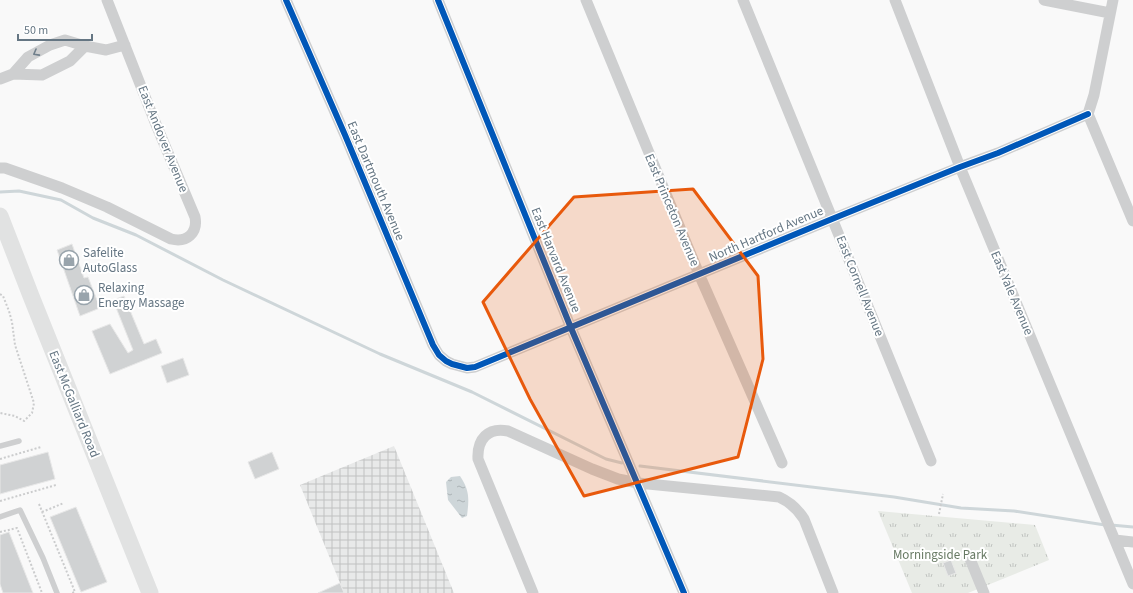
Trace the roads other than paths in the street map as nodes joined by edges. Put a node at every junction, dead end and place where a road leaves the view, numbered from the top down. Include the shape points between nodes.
1 (107, 0) edge
2 (286, 0) edge
3 (438, 0) edge
4 (586, 0) edge
5 (743, 0) edge
6 (894, 0) edge
7 (1044, 0) edge
8 (1113, 0) edge
9 (1110, 13) junction
10 (125, 45) junction
11 (85, 46) junction
12 (13, 74) junction
13 (0, 79) edge
14 (1088, 114) junction
15 (960, 167) junction
16 (0, 168) edge
17 (0, 216) edge
18 (832, 219) junction
19 (1133, 221) edge
20 (699, 274) junction
21 (571, 328) junction
22 (452, 364) joint
23 (19, 441) dead end
24 (0, 446) edge
25 (931, 461) dead end
26 (782, 463) dead end
27 (638, 483) junction
28 (0, 517) edge
29 (1114, 537) junction
30 (1133, 542) edge
31 (968, 554) dead end
32 (1133, 584) edge
33 (57, 593) edge
34 (150, 593) edge
35 (533, 593) edge
36 (684, 593) edge
37 (832, 593) edge
38 (984, 593) edge

1 - 10 street, East Andover Avenue
2 - 22 street, East Dartmouth Avenue via 433,345 439,355
3 - 21 street, East Harvard Avenue
4 - 20 street, East Princeton Avenue
5 - 18 street, East Cornell Avenue
6 - 15 street, East Yale Avenue
7 - 9 street
8 - 9 street
9 - 14 street
10 - 11 street via 106,50
10 - 16 street, East Andover Avenue via 195,217 195,227 188,237 181,240 171,239 68,191
11 - 12 street via 70,62 42,75
11 -> 12 street via 65,40 50,45 28,57
12 - 13 street
14 - 15 street, North Hartford Avenue
14 - 19 street
15 - 18 street, North Hartford Avenue
15 - 29 street, East Yale Avenue
17 - 34 main road, East McGalliard Road
18 - 20 street, North Hartford Avenue
18 - 25 street, East Cornell Avenue
20 - 21 street, North Hartford Avenue
20 - 26 street, East Princeton Avenue
21 - 22 street, North Hartford Avenue via 475,367 467,368
21 - 27 street, East Harvard Avenue
23 - 24 lane
27 - 35 street via 592,469 508,431 494,430 482,439 478,452 480,463
27 - 36 street, East Harvard Avenue
27 - 37 street via 779,497 790,502 804,519
28 - 33 lane via 20,510
29 - 30 street
29 - 32 street, East Yale Avenue
31 - 38 street

